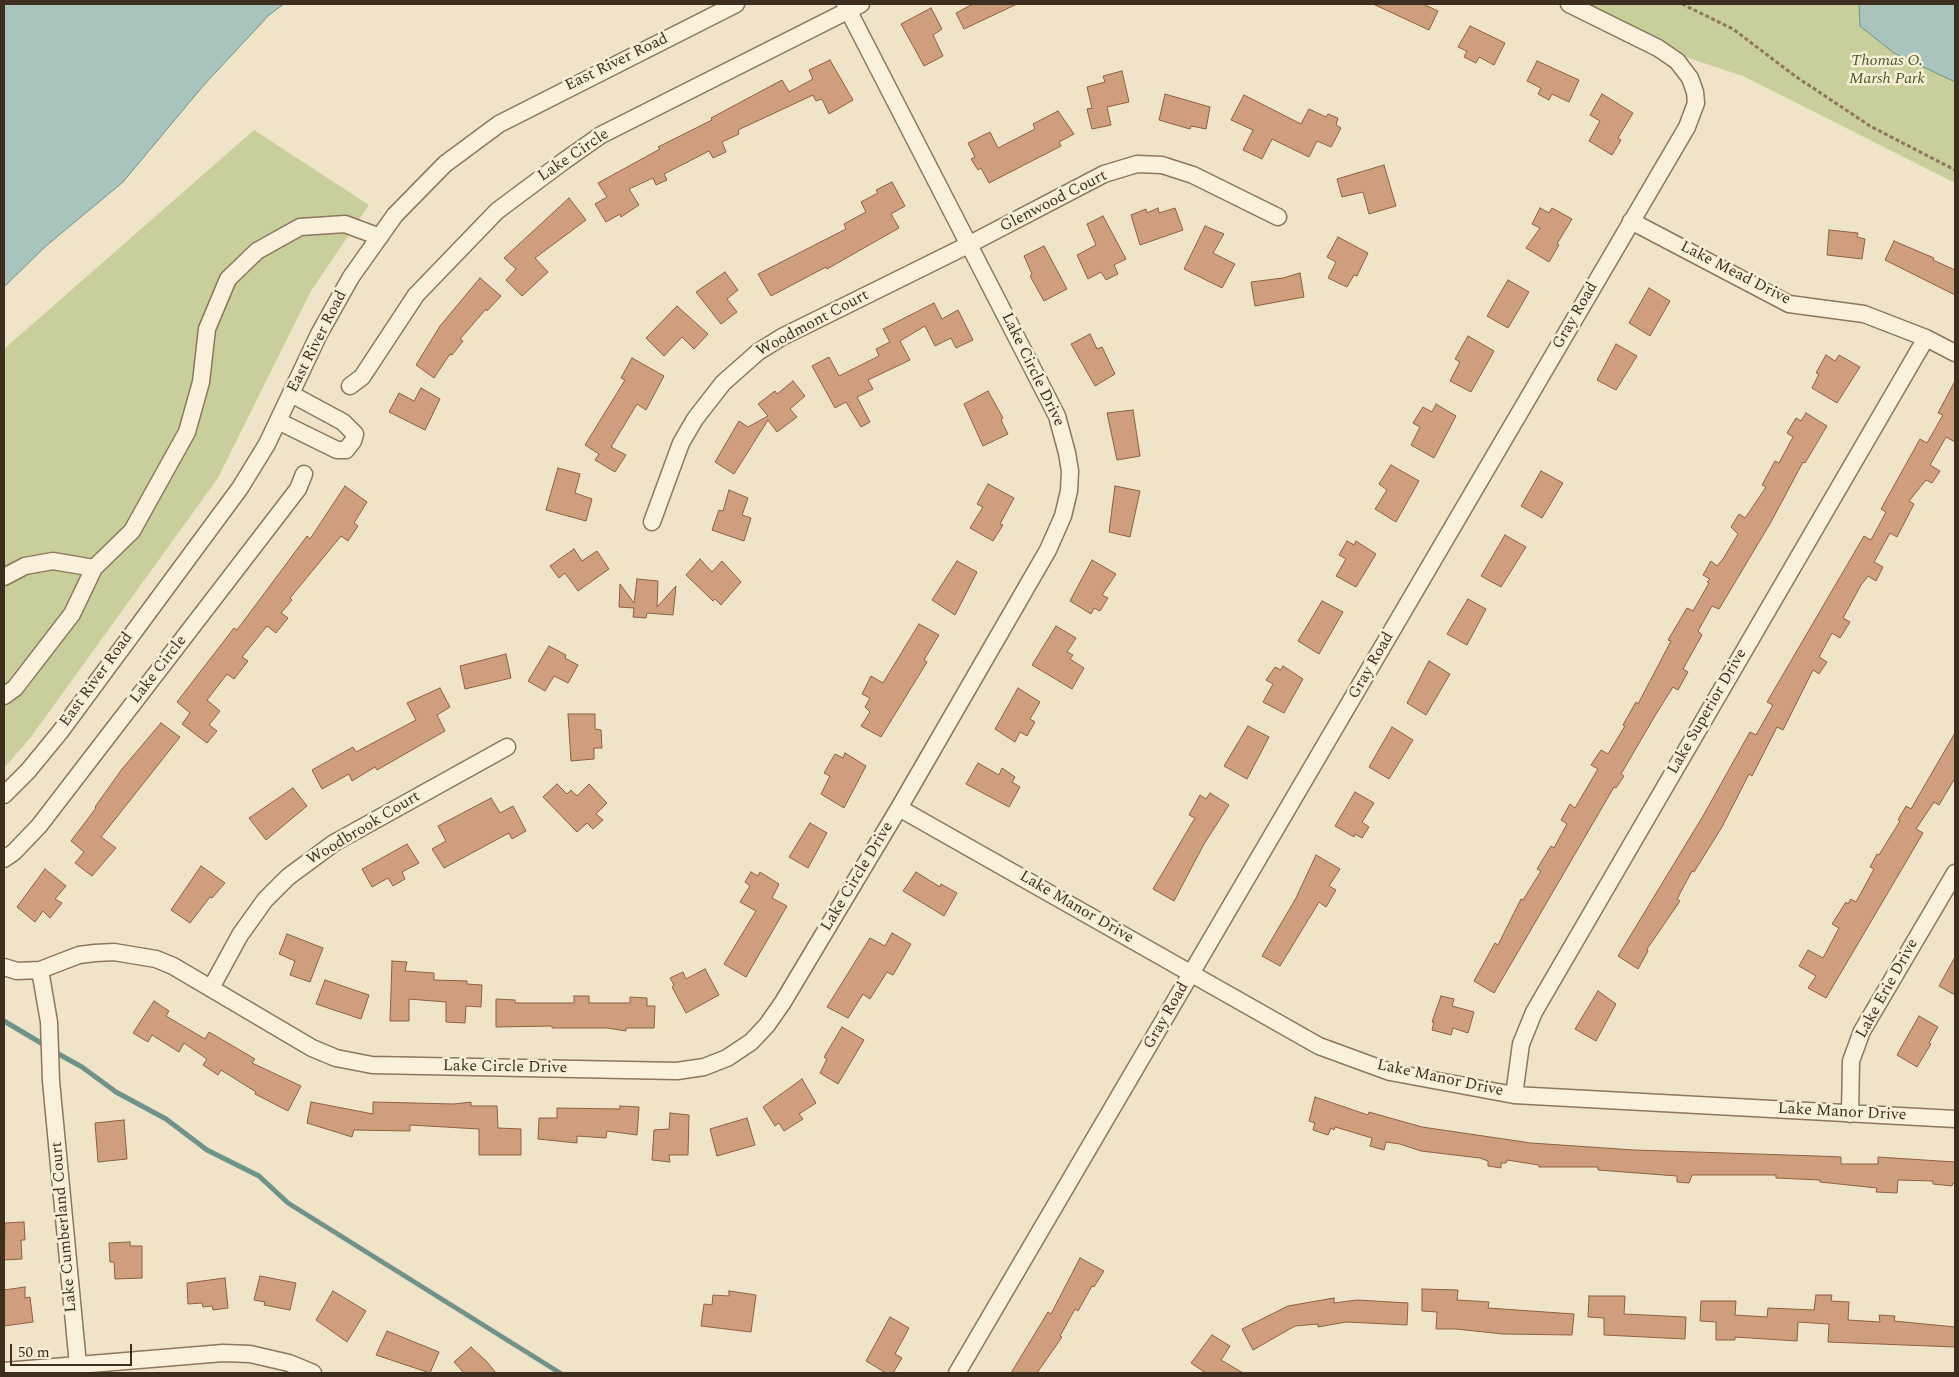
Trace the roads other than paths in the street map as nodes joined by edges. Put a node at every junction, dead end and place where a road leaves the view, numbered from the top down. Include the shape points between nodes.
1 (736, 4) edge
2 (1569, 4) edge
3 (852, 6) edge
4 (1278, 217) dead end
5 (1631, 222) junction
6 (380, 237) junction
7 (970, 244) junction
8 (1926, 338) junction
9 (1955, 353) edge
10 (350, 386) dead end
11 (291, 394) junction
12 (278, 421) junction
13 (304, 474) dead end
14 (652, 522) dead end
15 (94, 568) junction
16 (4, 577) edge
17 (4, 696) edge
18 (507, 747) dead end
19 (4, 795) edge
20 (899, 808) junction
21 (4, 859) edge
22 (1955, 873) edge
23 (4, 967) edge
24 (40, 970) junction
25 (1192, 974) junction
26 (211, 988) junction
27 (1514, 1094) junction
28 (1850, 1114) junction
29 (1955, 1119) edge
30 (78, 1365) junction
31 (4, 1371) edge
32 (313, 1373) edge
33 (957, 1373) edge

1 - 6 street, East River Road via 499,124 445,164 396,215
2 - 5 street, Gray Road via 1670,56 1690,78 1695,92 1696,103 1687,127
3 - 7 street, Lake Circle Drive
3 - 10 street, Lake Circle via 601,135 497,211 416,295 362,377
4 - 7 street, Glenwood Court via 1193,175 1162,165 1137,164 1104,174
5 - 8 street, Lake Mead Drive via 1789,304 1864,314
5 - 25 street, Gray Road
6 - 11 street, East River Road via 346,285
6 - 15 street via 344,224 300,227 257,251 228,279 207,329 201,382 187,432 132,531
7 - 14 street, Woodmont Court via 782,337 740,366 710,398 681,443
7 - 20 street, Lake Circle Drive via 1057,416 1070,471 1068,491 1063,516 1048,550
8 - 9 street, Lake Mead Drive
8 - 27 street, Lake Superior Drive via 1534,1012 1521,1044
11 - 12 street, East River Road
11 - 12 street via 343,422 355,434 353,441 346,450 337,450
12 - 19 street, East River Road via 240,488 60,732
13 - 21 street, Lake Circle via 298,489 39,826
15 - 16 street via 53,561 25,566
15 - 17 street via 72,614 15,688
18 - 26 street, Woodbrook Court via 334,843 288,877 245,928
20 - 25 street, Lake Manor Drive
20 - 26 street, Lake Circle Drive via 767,1025 738,1051 704,1067 677,1071 372,1065 336,1058 291,1038
22 - 28 street, Lake Erie Drive via 1862,1031 1851,1061
23 - 24 street, Lake Circle Drive via 16,971
24 - 26 street, Lake Circle Drive via 79,955 114,952 156,959
24 - 30 street, Lake Cumberland Court via 49,1036
25 - 27 street, Lake Manor Drive via 1319,1046 1390,1072
25 - 33 street, Gray Road
27 - 28 street, Lake Manor Drive
28 - 29 street, Lake Manor Drive
30 - 31 street
30 - 32 street via 223,1353 250,1354 289,1363

